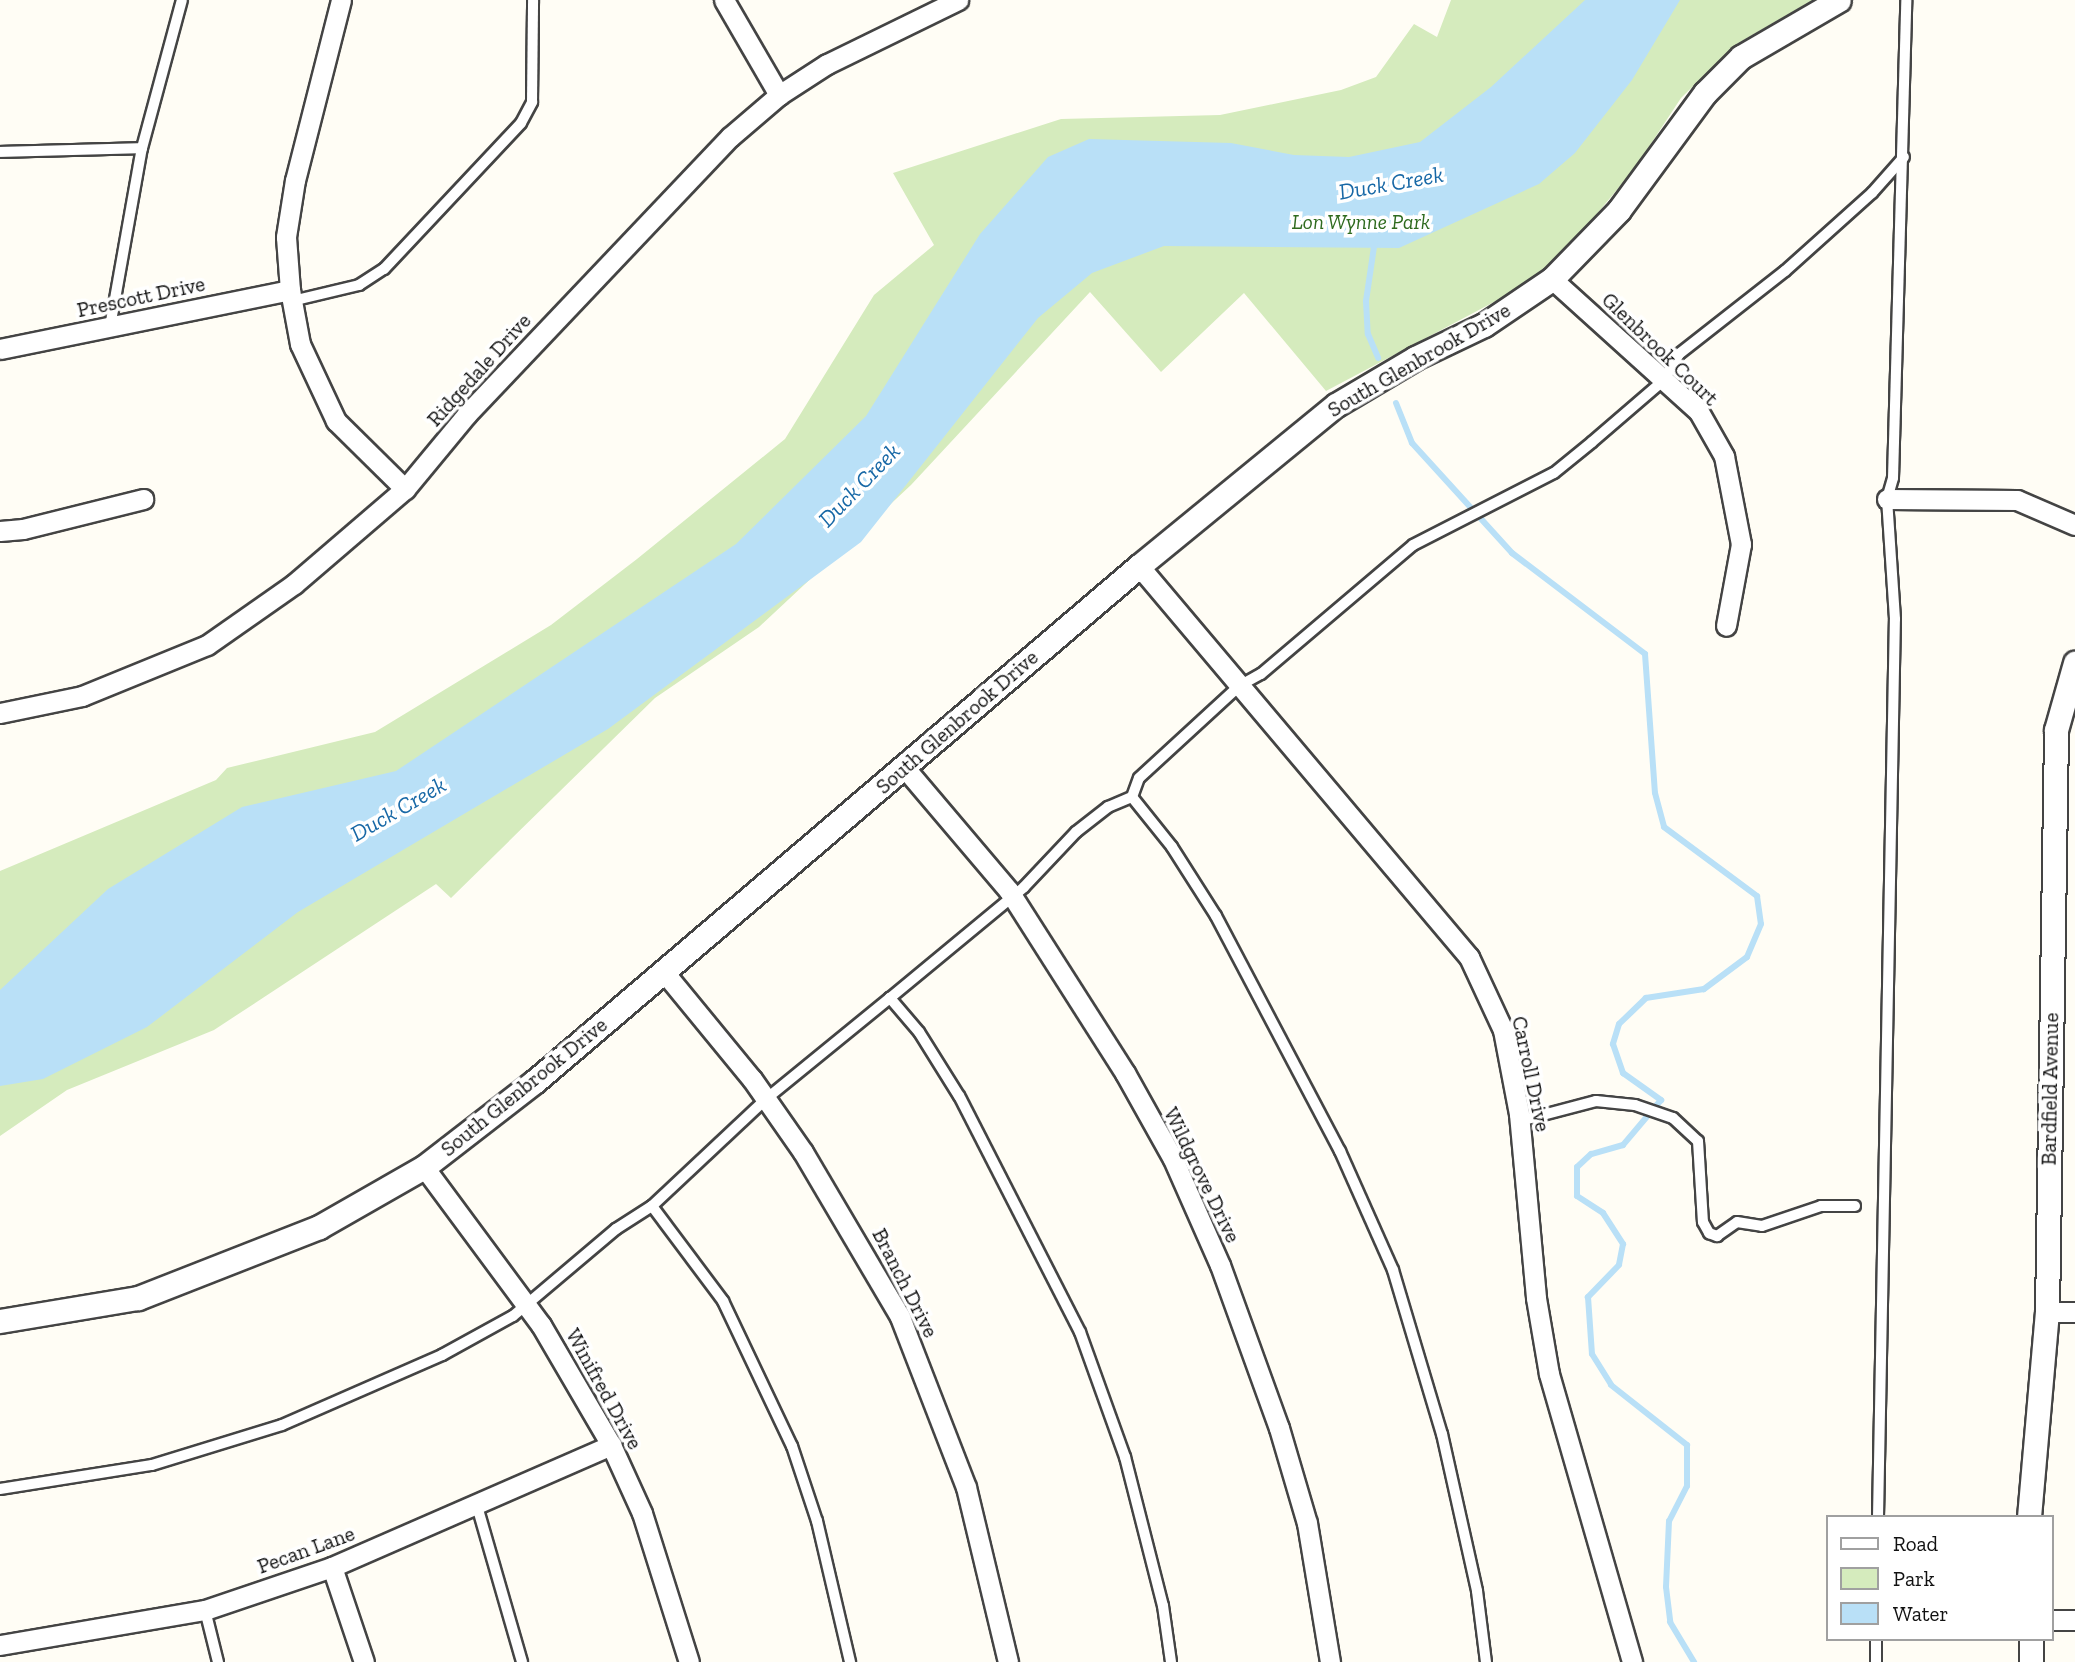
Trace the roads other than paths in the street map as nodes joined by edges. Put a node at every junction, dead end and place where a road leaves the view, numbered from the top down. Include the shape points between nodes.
1 (182, 0) edge
2 (341, 0) edge
3 (533, 0) edge
4 (724, 0) edge
5 (958, 0) edge
6 (1839, 0) edge
7 (1906, 0) edge
8 (779, 95) junction
9 (142, 148) junction
10 (0, 152) edge
11 (1904, 157) junction
12 (1552, 279) junction
13 (291, 296) junction
14 (110, 327) junction
15 (0, 349) edge
16 (1664, 380) junction
17 (405, 489) junction
18 (143, 499) dead end
19 (1887, 499) junction
20 (2075, 525) edge
21 (0, 531) edge
22 (1139, 566) junction
23 (1726, 626) dead end
24 (2075, 663) edge
25 (1239, 686) junction
26 (0, 713) edge
27 (904, 767) junction
28 (1132, 797) junction
29 (1012, 895) junction
30 (664, 972) junction
31 (890, 998) junction
32 (766, 1099) junction
33 (1520, 1121) junction
34 (424, 1167) junction
35 (652, 1206) junction
36 (1855, 1206) dead end
37 (526, 1304) junction
38 (2047, 1312) junction
39 (2075, 1312) edge
40 (0, 1321) edge
41 (611, 1445) junction
42 (0, 1489) edge
43 (477, 1506) junction
44 (1878, 1515) edge
45 (2029, 1515) edge
46 (332, 1567) junction
47 (205, 1610) junction
48 (2054, 1620) edge
49 (2075, 1620) edge
50 (1876, 1641) edge
51 (2031, 1641) edge
52 (0, 1645) edge
53 (218, 1662) edge
54 (364, 1662) edge
55 (522, 1662) edge
56 (689, 1662) edge
57 (850, 1662) edge
58 (1008, 1662) edge
59 (1171, 1662) edge
60 (1330, 1662) edge
61 (1486, 1662) edge
62 (1632, 1662) edge
63 (1876, 1662) edge
64 (2031, 1662) edge

1 - 9 lane
2 - 13 street via 295,180 286,237
3 - 13 lane via 532,102 521,123 384,269 359,285
4 - 8 street
5 - 8 street, Ridgedale Drive via 838,58
6 - 12 street, South Glenbrook Drive via 1741,57 1699,102 1619,210
7 - 11 lane
8 - 17 street, Ridgedale Drive via 730,136 644,225 467,414
9 - 10 lane
9 - 14 lane
11 - 16 lane via 1872,193 1795,262 1679,354
11 - 19 lane via 1892,478
12 - 16 street, Glenbrook Court
12 - 22 street, South Glenbrook Drive via 1484,325 1415,358 1336,405
13 - 14 street, Prescott Drive
13 - 17 street via 300,344 336,421
14 - 15 street, Prescott Drive
16 - 23 street, Glenbrook Court via 1699,412 1724,456 1741,544
16 - 25 lane via 1554,473 1413,545 1261,674
17 - 26 street, Ridgedale Drive via 294,584 207,645 82,696
18 - 21 street via 23,530
19 - 20 street via 2017,500
19 - 44 lane via 1895,619
22 - 25 street, Carroll Drive
22 - 27 street, South Glenbrook Drive
24 - 38 street, Bardfield Avenue via 2056,730
25 - 28 lane via 1139,778
25 - 33 street, Carroll Drive via 1469,957 1503,1030
27 - 29 street, Wildgrove Drive
27 - 30 street, South Glenbrook Drive
28 - 29 lane via 1108,807 1076,832
28 - 61 lane via 1172,847 1222,927 1340,1151 1393,1270 1442,1434 1477,1591
29 - 31 lane
29 - 60 street, Wildgrove Drive via 1131,1084 1173,1159 1220,1265 1279,1428 1307,1523
30 - 32 street, Branch Drive
30 - 34 street, South Glenbrook Drive
31 - 32 lane
31 - 59 lane via 919,1032 960,1096 1080,1332 1125,1457 1158,1587
32 - 35 lane
32 - 58 street, Branch Drive via 845,1218 900,1317 966,1487
33 - 36 lane via 1579,1103 1635,1105 1665,1115 1698,1141 1703,1157 1700,1204 1709,1233 1717,1236 1737,1222 1772,1224 1821,1206
33 - 62 street, Carroll Drive via 1536,1298 1549,1374
34 - 37 street, Winifred Drive
34 - 40 street, South Glenbrook Drive via 319,1227 138,1298
35 - 37 lane via 624,1223
35 - 57 lane via 723,1301 792,1446 817,1521
37 - 41 street, Winifred Drive
37 - 42 lane via 513,1316 442,1355 282,1425 152,1465
38 - 39 street
38 - 45 street, Bardfield Avenue
41 - 43 street, Pecan Lane
41 - 56 street, Winifred Drive via 642,1513
43 - 46 street, Pecan Lane
43 - 55 lane
46 - 47 street, Pecan Lane
46 - 54 street
47 - 52 street, Pecan Lane
47 - 53 lane
48 - 49 street
50 - 63 lane
51 - 64 street

